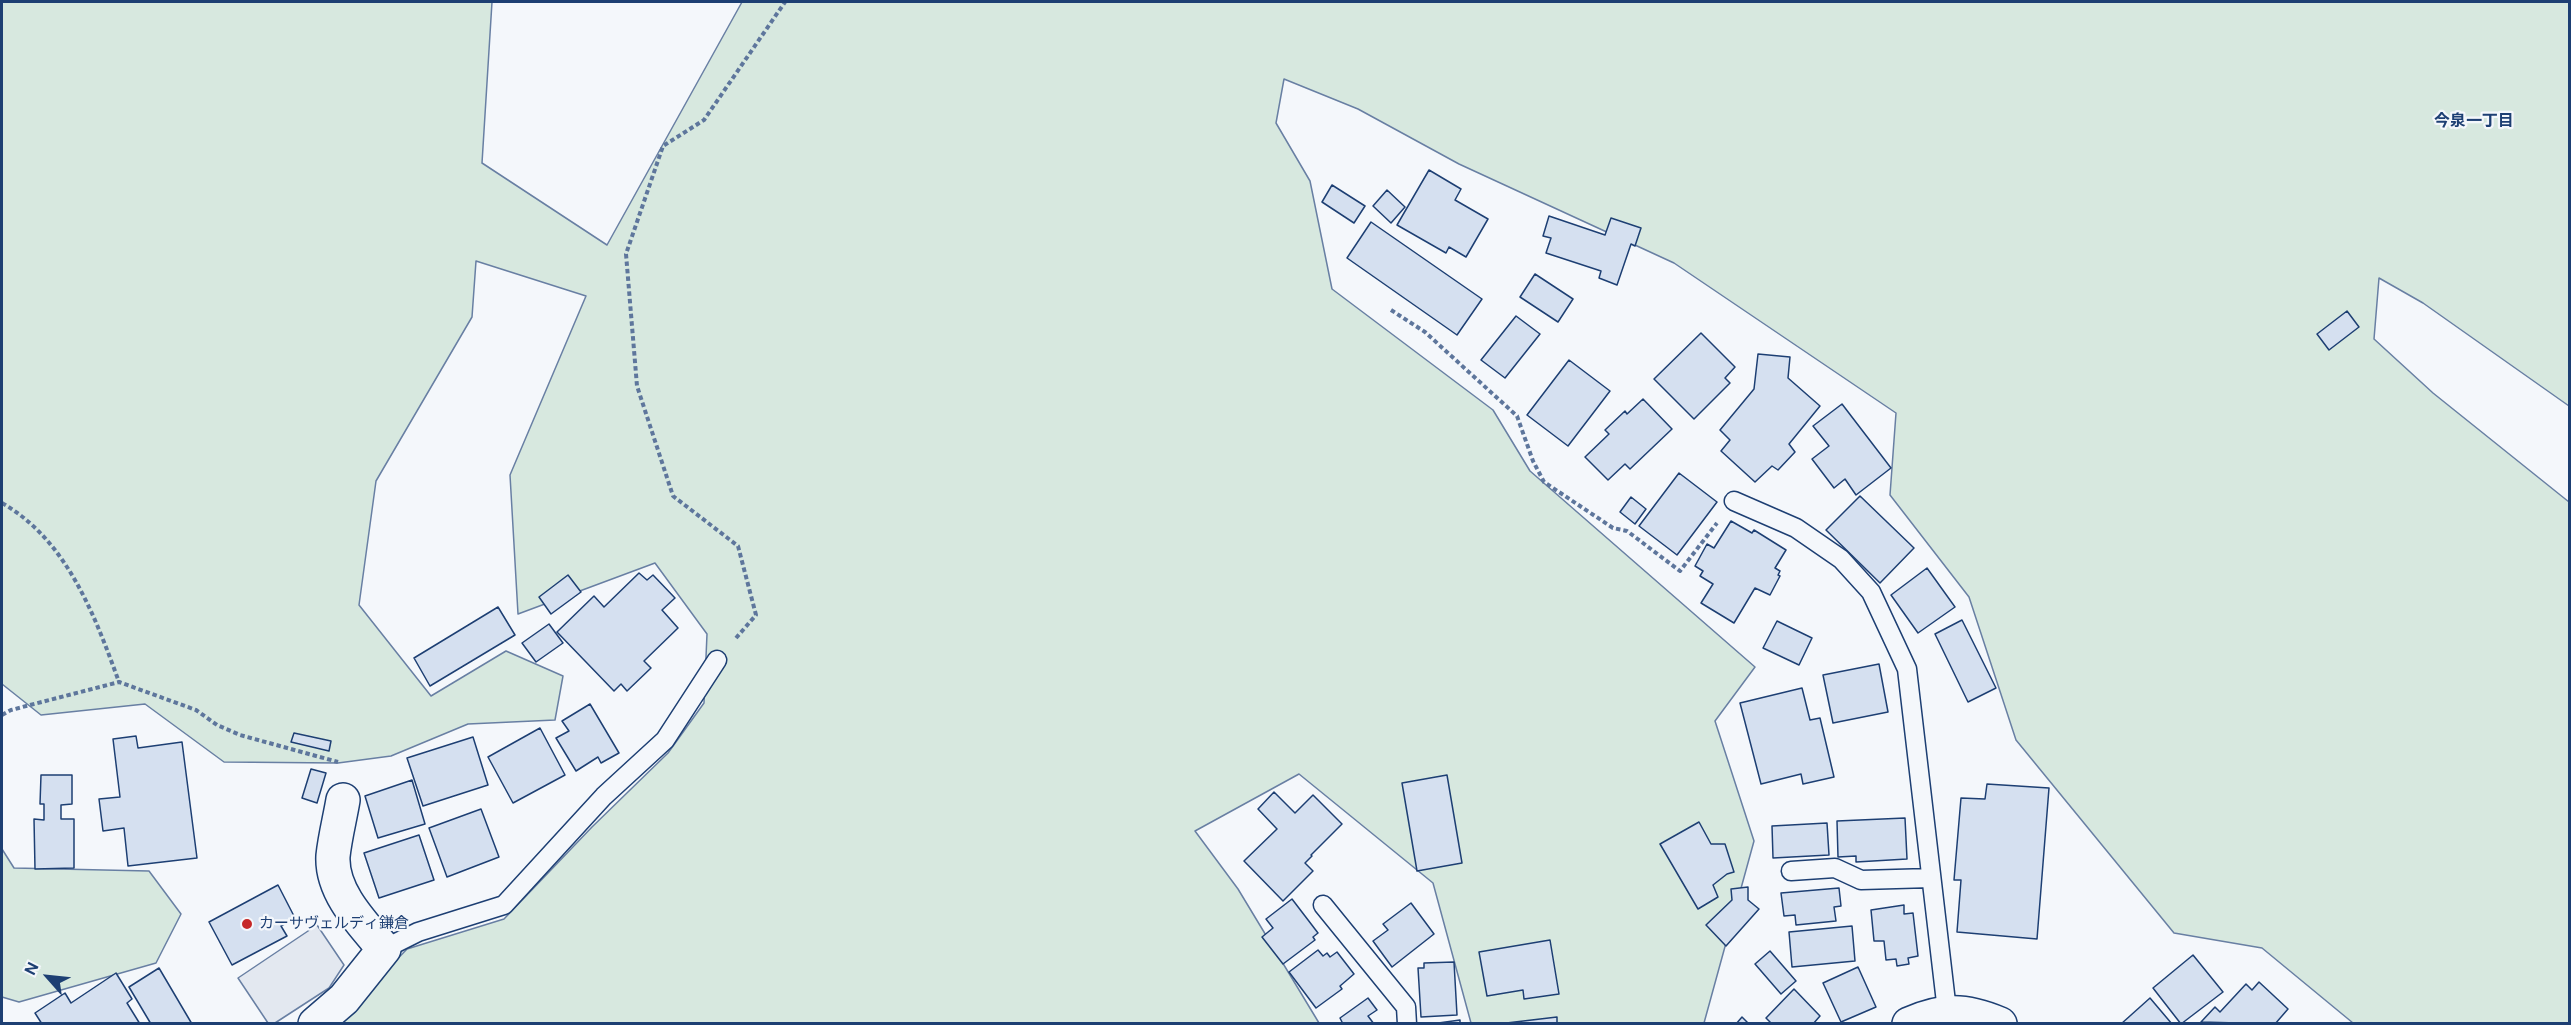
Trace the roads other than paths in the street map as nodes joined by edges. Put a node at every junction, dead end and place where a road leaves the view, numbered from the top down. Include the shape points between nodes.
1 (1734, 501) road end
2 (717, 660) road end
3 (343, 800) road end
4 (1791, 871) dead end
5 (1931, 878) junction
6 (1323, 904) dead end
7 (384, 949) junction
8 (1947, 1011) junction
9 (315, 1023) edge
10 (1407, 1023) edge
11 (1908, 1023) edge
12 (2000, 1023) edge

1 - 5 lane via 1796,528 1841,559 1871,592 1906,669
2 - 7 lane via 665,740 604,796 504,906 418,932
3 - 7 street via 333,858 337,881 354,913
4 - 5 lane via 1835,868 1861,880
5 - 8 lane
6 - 10 lane via 1406,1007
7 - 9 street via 344,999
8 - 11 street
8 - 12 street

